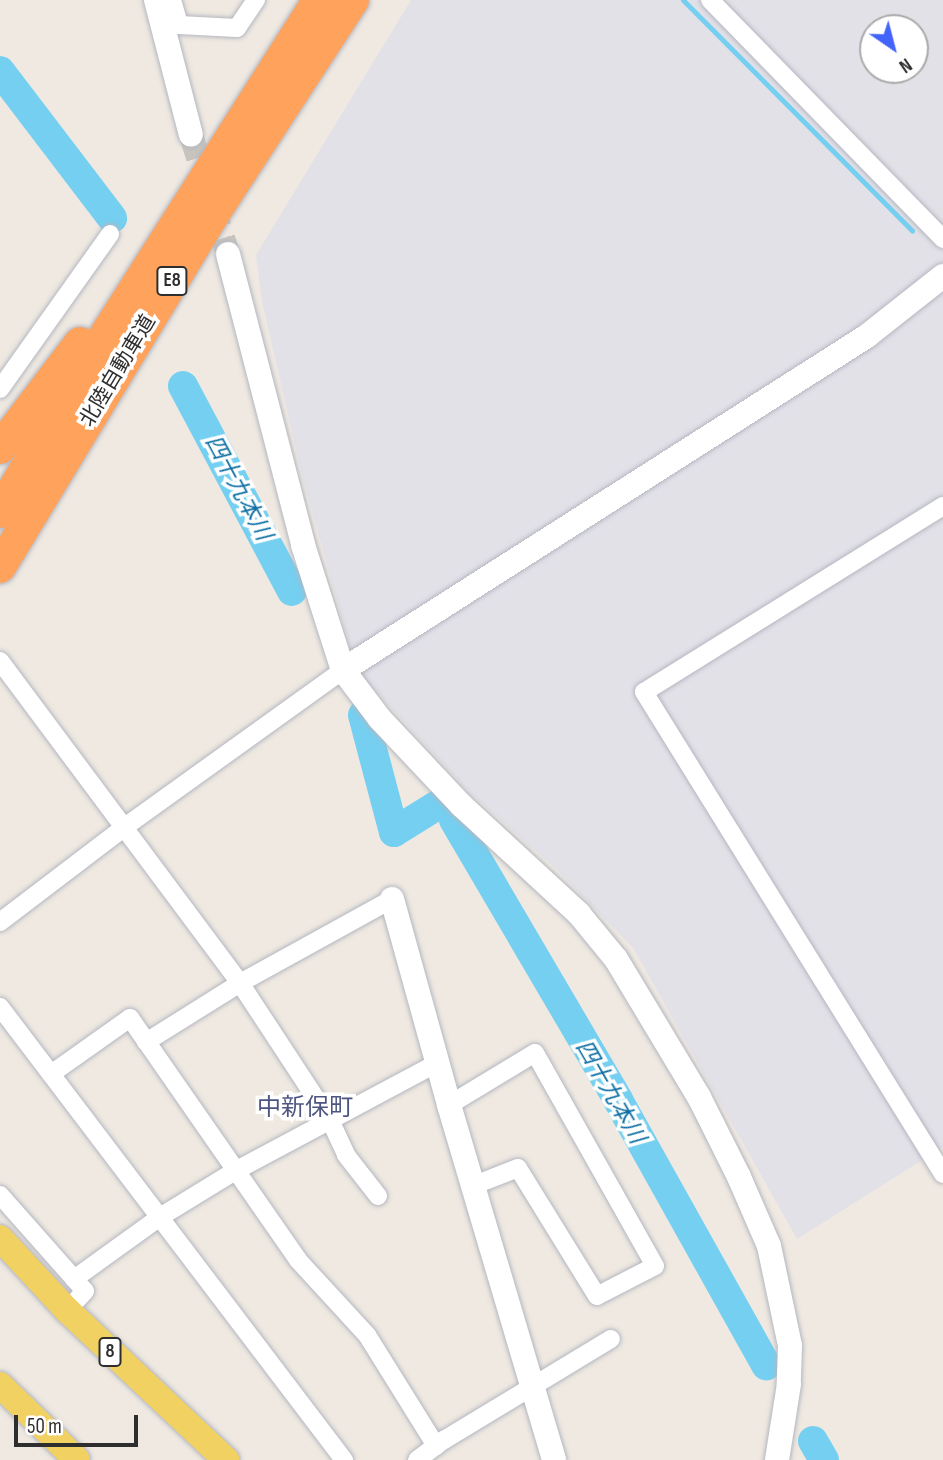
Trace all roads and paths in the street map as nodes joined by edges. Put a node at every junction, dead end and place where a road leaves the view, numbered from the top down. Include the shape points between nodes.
1 (156, 0) edge
2 (172, 0) edge
3 (256, 0) edge
4 (319, 0) edge
5 (353, 0) edge
6 (710, 0) edge
7 (280, 59) junction
8 (191, 135) tunnel mouth
9 (110, 234) dead end
10 (943, 239) edge
11 (228, 254) tunnel mouth
12 (943, 276) edge
13 (0, 389) edge
14 (0, 448) edge
15 (943, 506) edge
16 (0, 512) edge
17 (0, 567) edge
18 (0, 661) edge
19 (343, 670) junction
20 (126, 826) junction
21 (392, 899) joint
22 (0, 922) edge
23 (240, 984) junction
24 (0, 1007) edge
25 (146, 1042) junction
26 (437, 1063) junction
27 (51, 1074) junction
28 (449, 1105) junction
29 (330, 1120) junction
30 (940, 1164) edge
31 (234, 1171) junction
32 (472, 1186) junction
33 (0, 1195) edge
34 (378, 1196) dead end
35 (160, 1217) junction
36 (0, 1238) edge
37 (74, 1279) junction
38 (67, 1310) junction
39 (611, 1339) dead end
40 (0, 1385) edge
41 (532, 1386) junction
42 (436, 1447) junction
43 (78, 1460) edge
44 (226, 1460) edge
45 (344, 1460) edge
46 (417, 1460) edge
47 (554, 1460) edge
48 (777, 1460) edge

1 - 8 street
2 - 3 street via 179,25 237,28
4 - 7 highway, 北陸自動車道 / E8
5 - 17 highway, 北陸自動車道 / E8 via 211,218
6 - 10 street
7 - 14 highway via 234,116 84,338
7 - 16 highway, 北陸自動車道 / E8 via 102,340
9 - 13 street
11 - 19 street via 303,545
12 - 19 street via 867,336
15 - 30 street via 644,692
18 - 20 street
19 - 20 street
19 - 48 street via 380,719 461,805 579,914 616,959 699,1097 769,1246 780,1297 790,1346
20 - 22 street
20 - 23 street
21 - 23 street
21 - 26 street
23 - 25 street
23 - 29 street
24 - 27 street
25 - 27 street via 130,1018
25 - 31 street
26 - 28 street
26 - 29 street
27 - 35 street
28 - 32 street
28 - 32 street via 535,1053 655,1266 597,1296 519,1168
29 - 31 street
29 - 34 street via 346,1155
31 - 35 street
31 - 42 street via 298,1259 367,1335
32 - 41 street
33 - 37 street
35 - 37 street
35 - 45 street
36 - 38 main road, 8
37 - 38 street via 85,1291
38 - 44 main road, 8
39 - 41 street
40 - 43 main road
41 - 42 street
41 - 47 street
42 - 46 street

